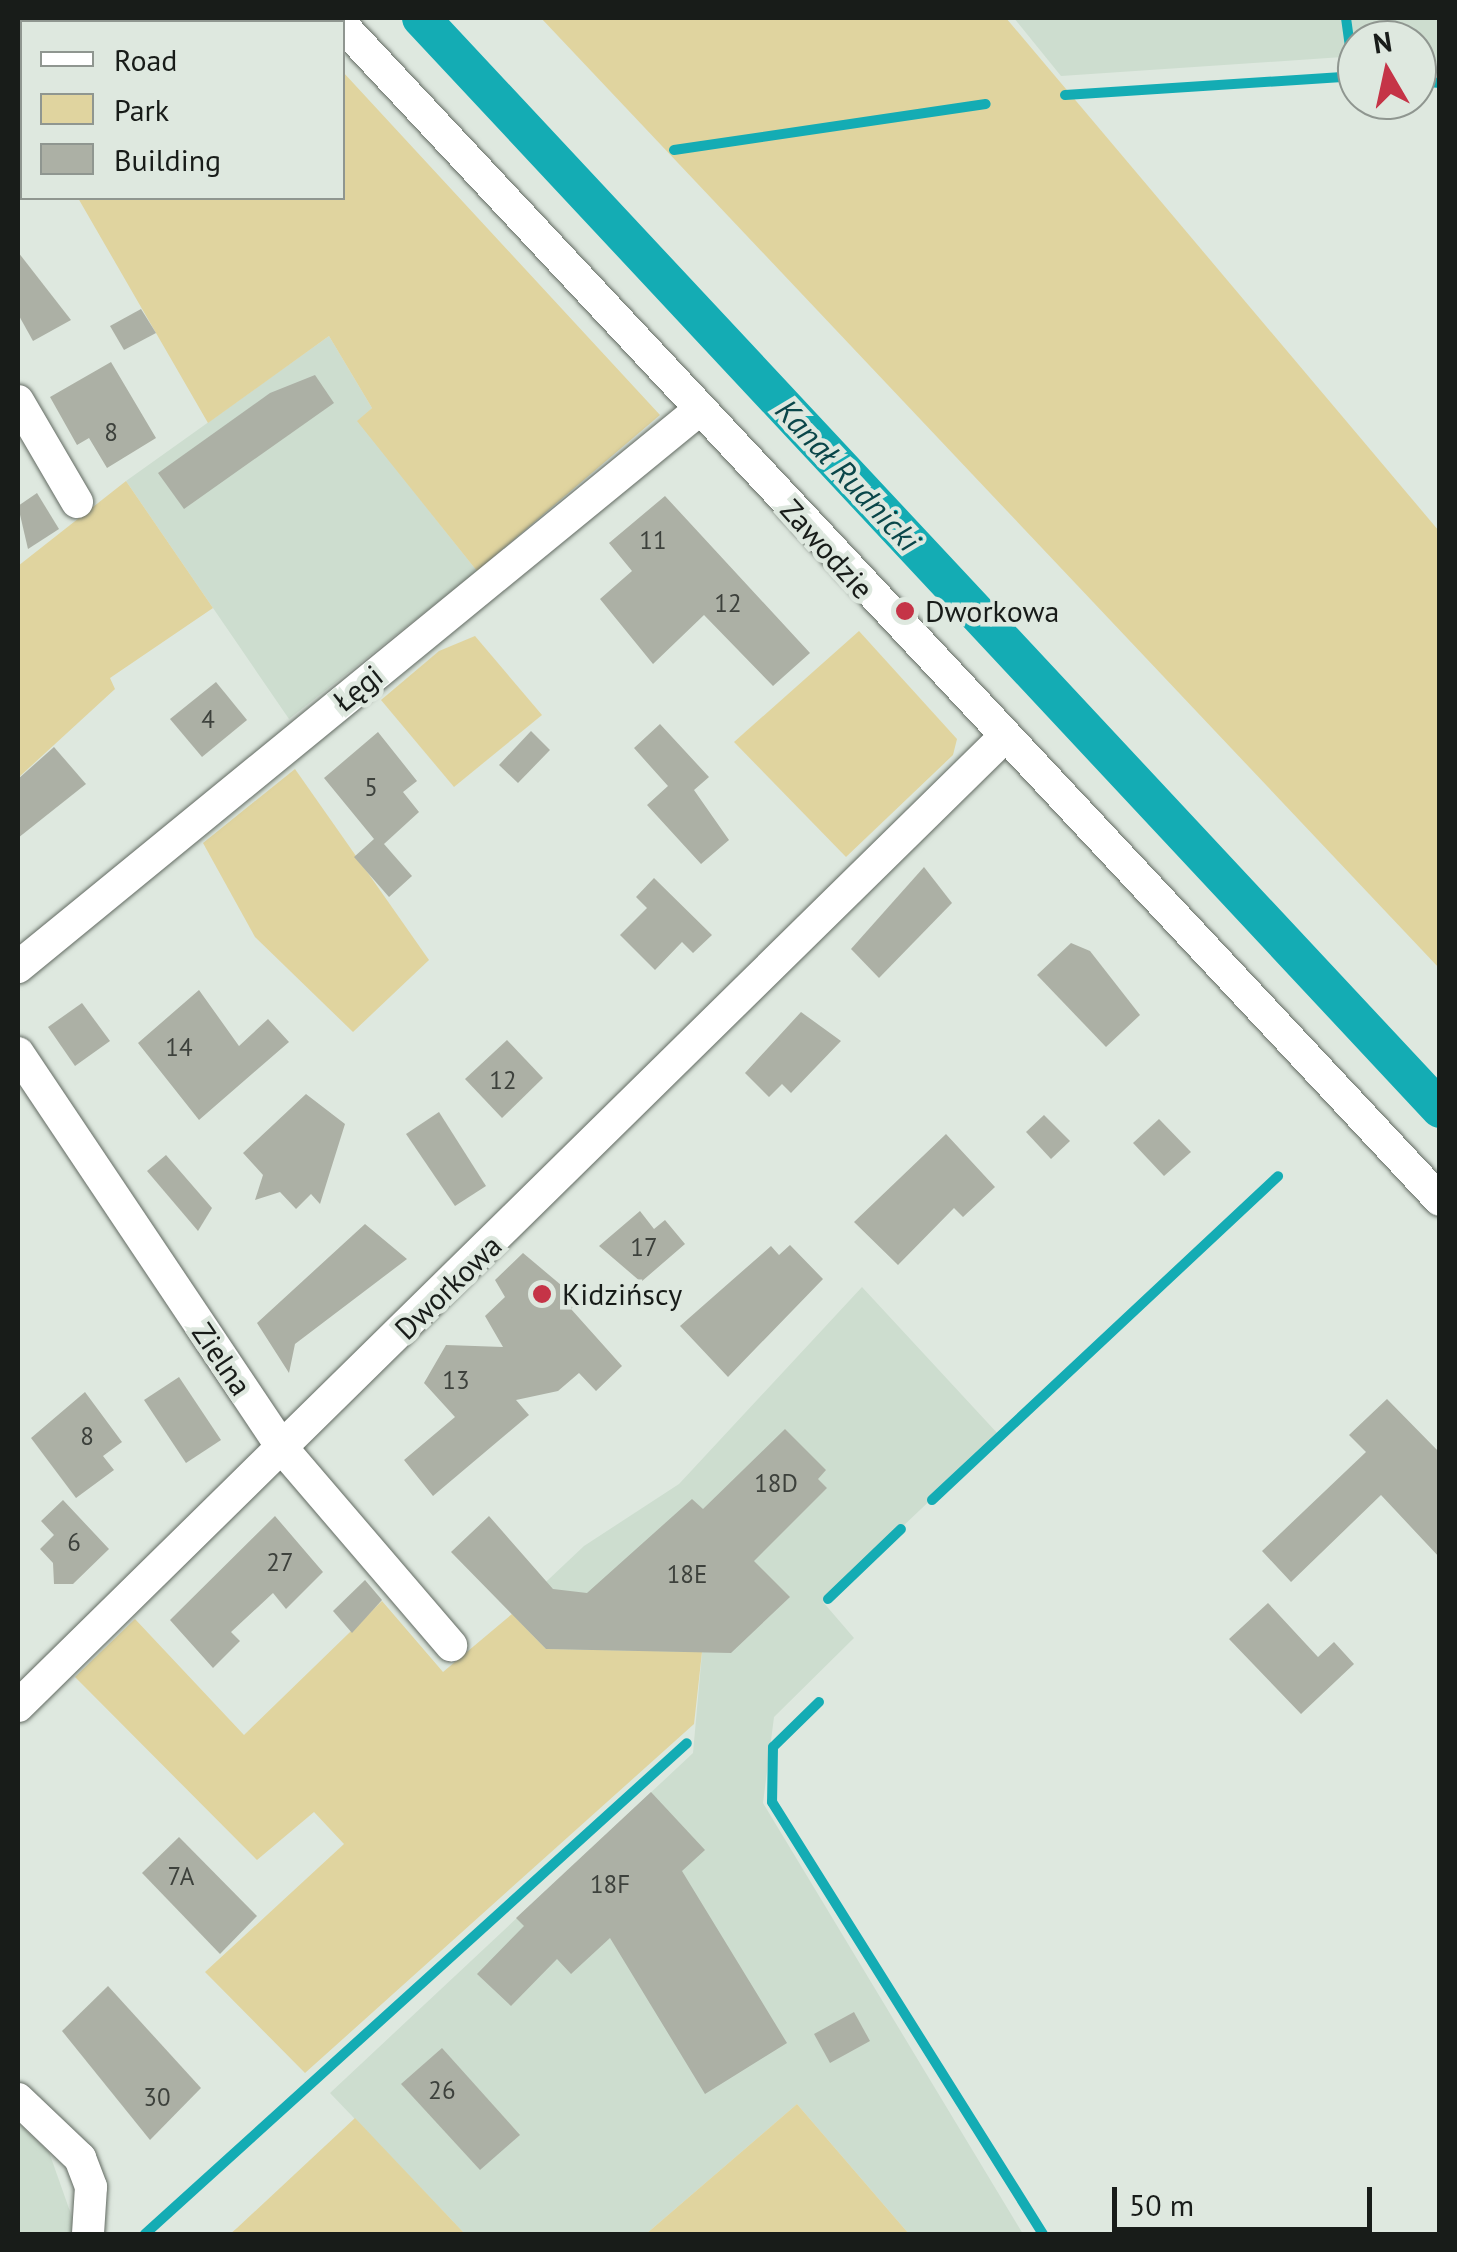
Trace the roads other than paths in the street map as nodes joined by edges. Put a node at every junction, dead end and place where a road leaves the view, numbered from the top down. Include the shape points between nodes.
1 (345, 28) edge
2 (18, 400) edge
3 (700, 410) junction
4 (77, 502) dead end
5 (1003, 738) junction
6 (18, 967) edge
7 (18, 1053) edge
8 (1440, 1200) edge
9 (282, 1448) junction
10 (451, 1645) dead end
11 (18, 1706) edge
12 (18, 2099) edge
13 (88, 2234) edge

1 - 3 street, Zawodzie
2 - 4 street
3 - 5 street, Zawodzie
3 - 6 street, Łęgi
5 - 8 street, Zawodzie
5 - 9 street, Dworkowa
7 - 9 street, Zielna
9 - 10 street, Zielna
9 - 11 street, Dworkowa
12 - 13 street via 80,2158 92,2188

